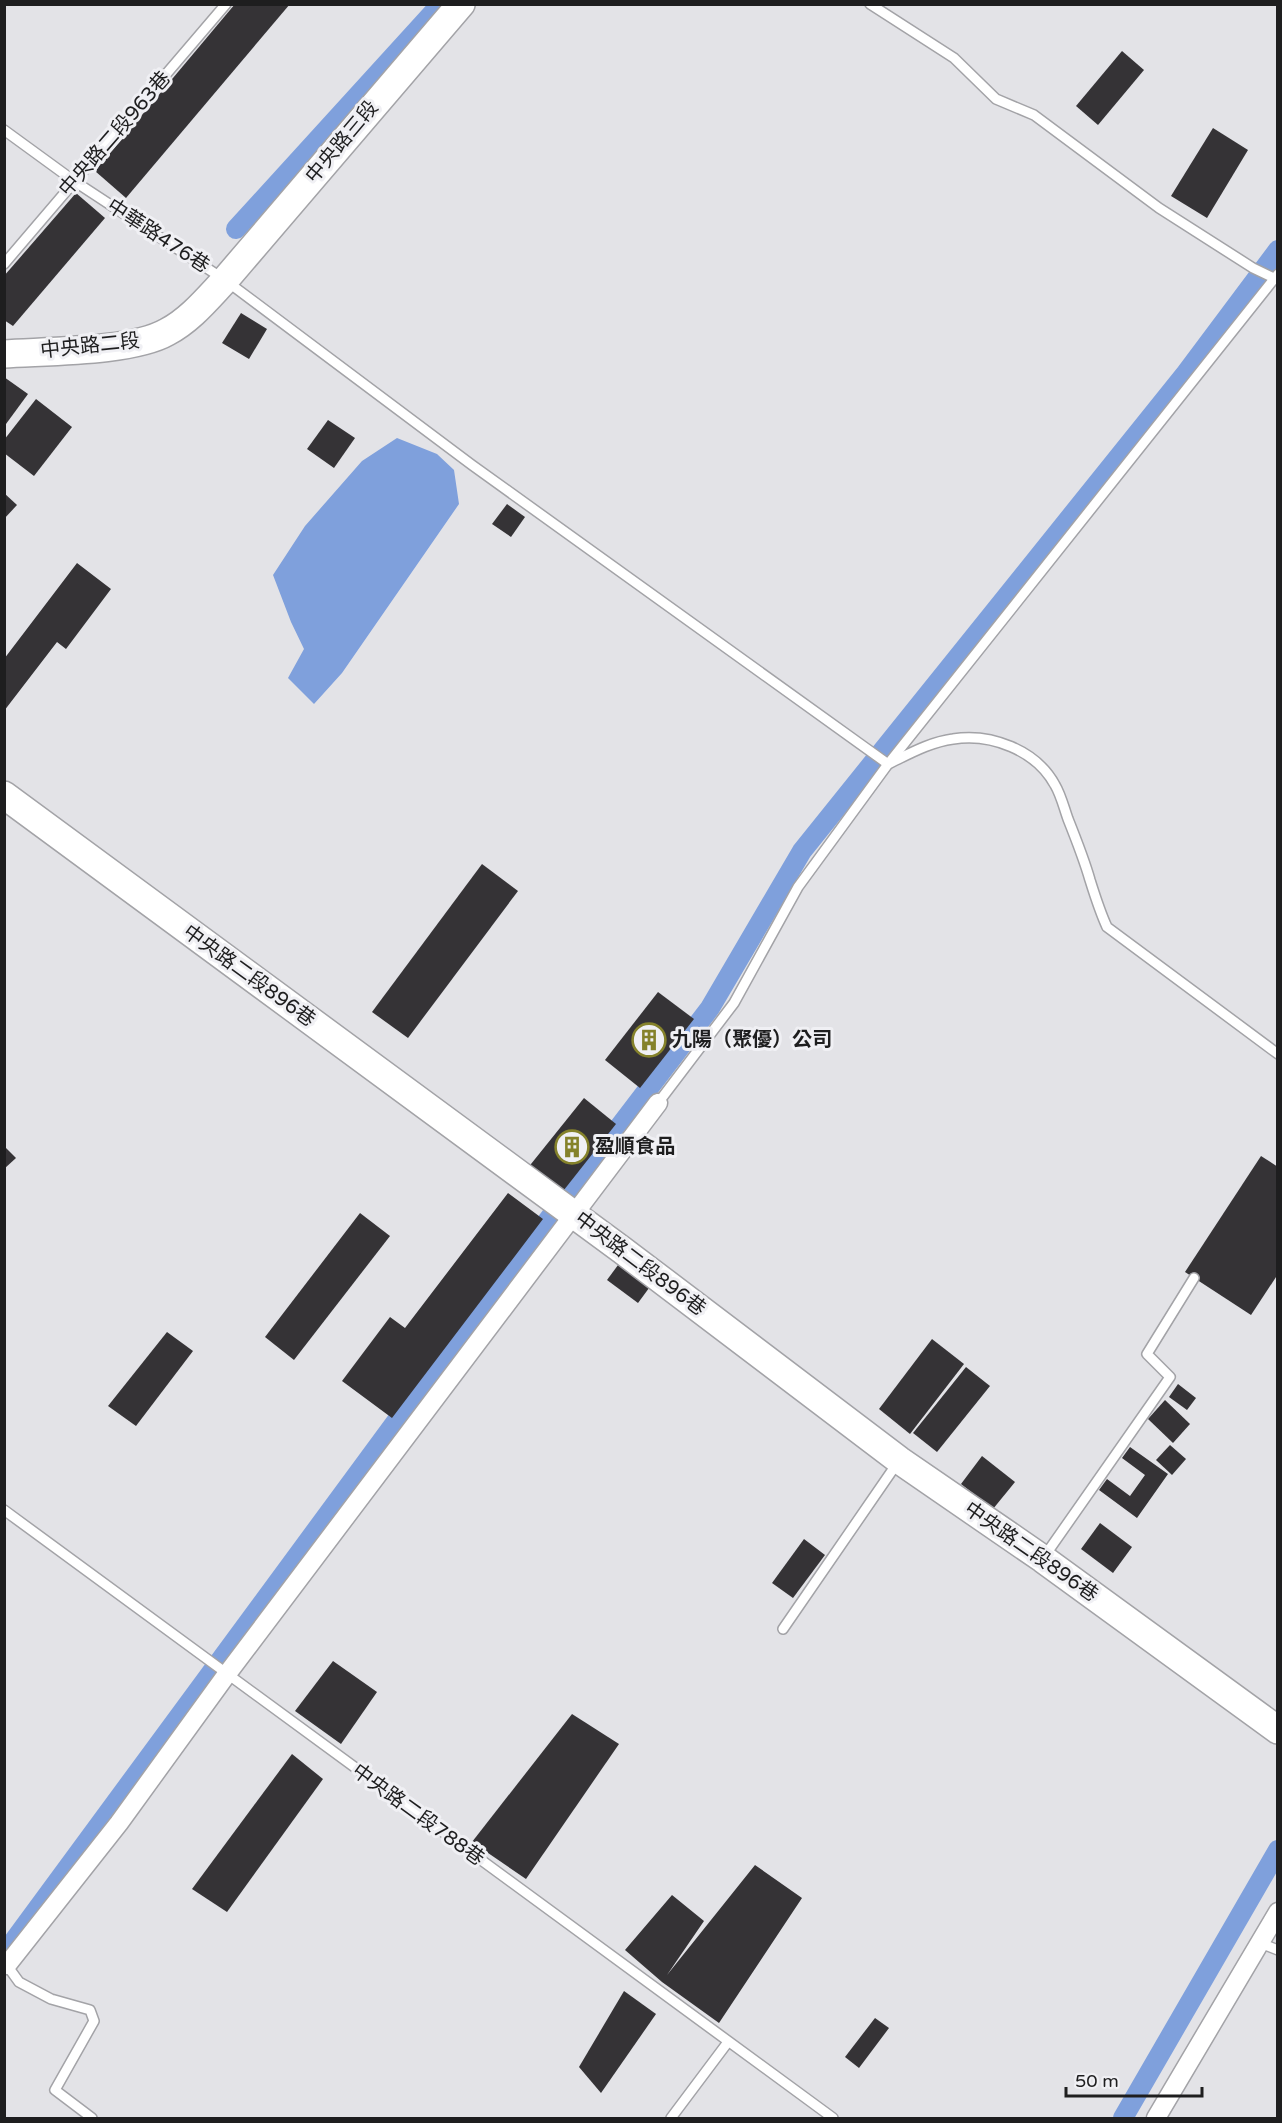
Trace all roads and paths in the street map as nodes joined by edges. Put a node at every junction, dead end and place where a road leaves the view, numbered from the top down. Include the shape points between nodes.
1 (226, 4) edge
2 (461, 4) edge
3 (870, 4) edge
4 (4, 130) edge
5 (74, 181) junction
6 (4, 264) edge
7 (1277, 278) edge
8 (225, 280) junction
9 (4, 354) edge
10 (888, 764) junction
11 (4, 795) edge
12 (1278, 1054) edge
13 (658, 1103) joint
14 (575, 1215) junction
15 (1194, 1278) dead end
16 (899, 1460) junction
17 (4, 1510) edge
18 (1043, 1559) junction
19 (783, 1629) dead end
20 (227, 1674) junction
21 (1278, 1730) edge
22 (1278, 1912) edge
23 (1260, 1943) junction
24 (1278, 1950) edge
25 (6, 1964) edge
26 (728, 2042) junction
27 (92, 2118) edge
28 (671, 2118) edge
29 (833, 2118) edge
30 (1156, 2118) edge

1 - 5 lane, 中央路二段963巷
2 - 8 street, 中央路三段
3 - 7 lane via 954,57 996,99 1034,115 1160,208 1252,268
4 - 5 lane, 中華路476巷
5 - 6 lane, 中央路二段963巷
5 - 8 lane, 中華路476巷
7 - 10 lane
8 - 9 street, 中央路二段 via 192,316 166,333 102,347
8 - 10 lane, 中華路476巷 via 472,465
10 - 12 lane via 951,739 996,742 1023,751 1044,768 1056,786 1107,927
10 - 13 lane via 798,887 734,1003
11 - 14 street, 中央路二段896巷
13 - 14 street
14 - 16 street, 中央路二段896巷
14 - 20 street
15 - 18 lane via 1147,1354 1170,1377
16 - 18 street, 中央路二段896巷
16 - 19 lane
17 - 20 lane, 中央路二段788巷
18 - 21 street, 中央路二段896巷
20 - 25 street via 119,1822
20 - 26 lane, 中央路二段788巷
22 - 23 street
23 - 24 lane
23 - 30 street
25 - 27 lane via 19,1982 51,1999 90,2010 94,2021 55,2090
26 - 28 lane
26 - 29 lane, 中央路二段788巷

